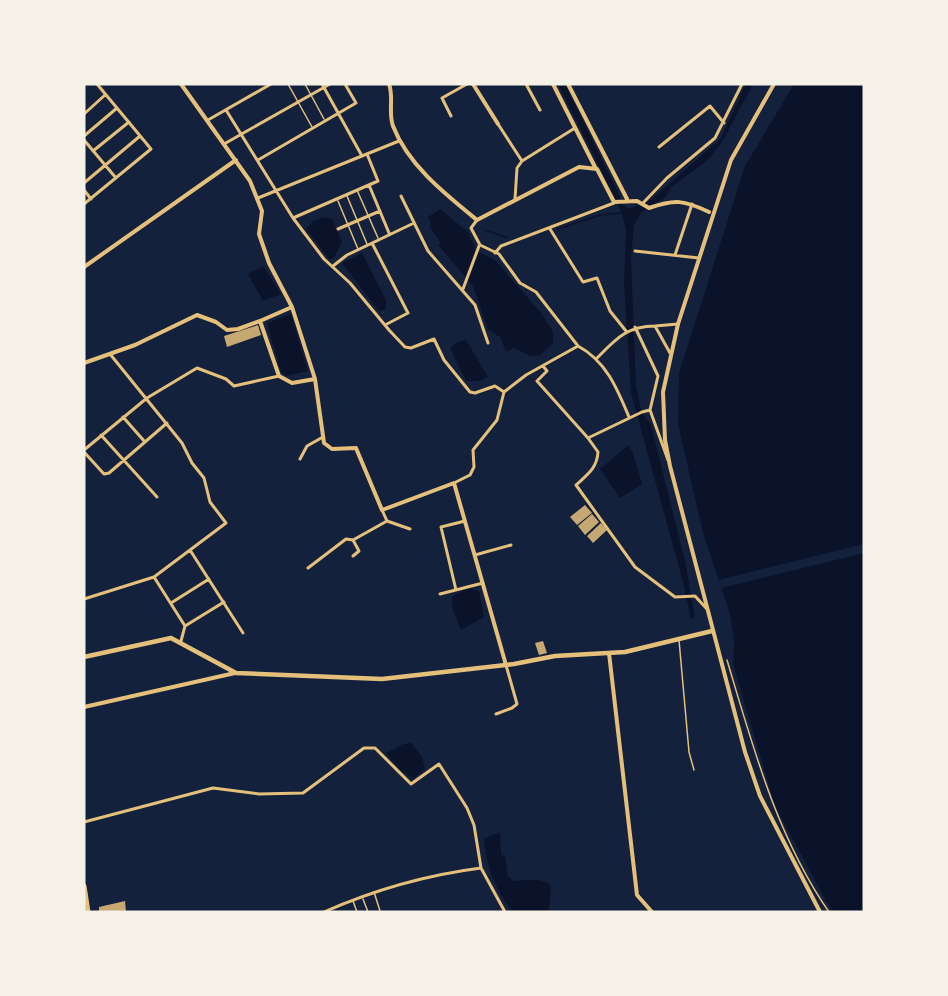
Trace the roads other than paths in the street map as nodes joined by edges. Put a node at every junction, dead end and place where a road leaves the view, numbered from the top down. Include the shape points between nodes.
1 (97, 84) edge
2 (181, 84) edge
3 (271, 84) edge
4 (288, 84) edge
5 (305, 84) edge
6 (330, 84) edge
7 (345, 84) edge
8 (389, 84) edge
9 (467, 84) edge
10 (473, 84) edge
11 (526, 84) edge
12 (553, 84) edge
13 (568, 84) edge
14 (742, 84) edge
15 (774, 84) edge
16 (323, 86) edge
17 (106, 95) junction
18 (311, 95) junction
19 (298, 102) junction
20 (117, 108) junction
21 (226, 110) junction
22 (540, 110) dead end
23 (338, 113) junction
24 (84, 114) edge
25 (451, 116) dead end
26 (208, 120) junction
27 (325, 120) junction
28 (129, 122) junction
29 (724, 123) junction
30 (498, 124) joint
31 (312, 127) junction
32 (576, 128) junction
33 (242, 134) junction
34 (84, 136) edge
35 (141, 136) junction
36 (84, 140) edge
37 (401, 140) junction
38 (224, 144) junction
39 (659, 147) dead end
40 (93, 151) junction
41 (367, 154) junction
42 (362, 156) junction
43 (236, 160) junction
44 (258, 160) junction
45 (522, 161) junction
46 (105, 165) junction
47 (597, 169) junction
48 (116, 178) junction
49 (84, 183) edge
50 (369, 185) junction
51 (276, 189) junction
52 (84, 190) edge
53 (357, 190) junction
54 (346, 195) junction
55 (401, 196) dead end
56 (258, 198) junction
57 (91, 199) junction
58 (337, 199) junction
59 (515, 199) junction
60 (627, 200) junction
61 (614, 202) junction
62 (643, 203) junction
63 (84, 204) edge
64 (692, 204) junction
65 (380, 211) junction
66 (709, 212) dead end
67 (368, 216) junction
68 (293, 218) junction
69 (477, 220) junction
70 (357, 221) junction
71 (414, 223) junction
72 (348, 225) junction
73 (550, 228) junction
74 (338, 229) dead end
75 (389, 233) junction
76 (378, 239) junction
77 (370, 244) junction
78 (480, 245) junction
79 (359, 249) junction
80 (635, 251) dead end
81 (495, 253) junction
82 (675, 255) junction
83 (699, 258) junction
84 (333, 266) junction
85 (84, 267) edge
86 (464, 289) junction
87 (292, 306) junction
88 (260, 321) junction
89 (678, 324) junction
90 (385, 325) junction
91 (656, 326) junction
92 (634, 327) junction
93 (627, 330) junction
94 (488, 343) dead end
95 (578, 346) junction
96 (670, 353) junction
97 (110, 354) junction
98 (597, 358) junction
99 (84, 363) edge
100 (543, 365) junction
101 (279, 376) junction
102 (315, 379) junction
103 (504, 392) junction
104 (147, 398) junction
105 (650, 410) junction
106 (123, 417) junction
107 (629, 417) junction
108 (167, 423) junction
109 (101, 435) junction
110 (323, 437) junction
111 (588, 438) junction
112 (145, 442) junction
113 (84, 451) edge
114 (300, 459) dead end
115 (124, 460) junction
116 (670, 466) junction
117 (454, 483) junction
118 (157, 497) dead end
119 (382, 510) junction
120 (387, 521) junction
121 (465, 521) junction
122 (410, 529) dead end
123 (353, 540) junction
124 (511, 545) dead end
125 (190, 550) junction
126 (475, 555) junction
127 (353, 556) dead end
128 (308, 568) dead end
129 (154, 577) junction
130 (209, 579) junction
131 (483, 583) junction
132 (456, 590) junction
133 (440, 594) dead end
134 (84, 599) edge
135 (224, 602) junction
136 (171, 603) junction
137 (706, 608) junction
138 (185, 626) junction
139 (712, 631) junction
140 (243, 633) dead end
141 (679, 640) junction
142 (181, 641) junction
143 (609, 653) junction
144 (84, 657) edge
145 (506, 665) junction
146 (236, 673) junction
147 (84, 707) edge
148 (496, 714) dead end
149 (694, 770) dead end
150 (84, 822) edge
151 (481, 868) junction
152 (84, 886) edge
153 (374, 891) junction
154 (362, 895) junction
155 (352, 900) junction
156 (381, 911) edge
157 (88, 912) edge
158 (324, 912) edge
159 (357, 912) edge
160 (368, 912) edge
161 (505, 912) edge
162 (652, 912) edge
163 (820, 912) edge

1 - 17 street
2 - 26 street
3 - 21 street
4 - 19 lane
5 - 18 lane
6 - 16 street
7 - 23 street via 356,103
8 - 37 street via 392,123
9 - 25 street via 442,98
10 - 30 street
11 - 22 street
12 - 32 street
13 - 60 street
14 - 29 street
15 - 83 street via 731,160
16 - 18 street
16 - 23 street
17 - 20 street
17 - 24 street
18 - 19 street
18 - 27 lane
19 - 31 lane
19 - 33 street
20 - 28 street
20 - 34 street
21 - 26 street
21 - 33 street
23 - 27 street
23 - 42 street
26 - 38 street
27 - 31 street
28 - 35 street
28 - 40 street
29 - 39 street via 711,106
29 - 62 street via 715,138
30 - 45 street
31 - 44 street
32 - 45 street
32 - 47 street
33 - 38 street
33 - 44 street
35 - 46 street
35 - 48 street via 151,149
36 - 40 street
37 - 41 street
37 - 69 street via 436,186
38 - 43 street
40 - 46 street
41 - 42 street
41 - 50 street via 378,178
42 - 51 street via 306,181
43 - 56 street
43 - 85 street
44 - 51 street
45 - 59 street via 517,168
46 - 48 street
46 - 49 street
47 - 59 street via 579,167
47 - 61 street
48 - 57 street
50 - 53 street
50 - 65 street
51 - 56 street
51 - 68 street
52 - 57 street
53 - 54 street
53 - 67 lane
54 - 58 street
54 - 70 lane
55 - 71 street
56 - 87 street via 262,211 259,234
57 - 63 street
58 - 68 street
58 - 72 lane
59 - 69 street
60 - 61 street
60 - 62 street
61 - 73 street
62 - 64 street via 649,208 670,201
64 - 66 street
64 - 82 street
65 - 67 street
65 - 75 street
67 - 70 street
67 - 76 lane
68 - 84 street
69 - 78 street via 471,228
70 - 72 street
70 - 77 lane
71 - 75 street
71 - 86 street via 428,251
72 - 74 street
72 - 79 lane
73 - 81 street via 501,246
73 - 93 street via 583,282 597,278 610,311
75 - 76 street
76 - 77 street
77 - 79 street
77 - 90 street via 408,313
78 - 81 street
78 - 86 street
79 - 84 street
80 - 82 street
81 - 95 street via 520,282 536,292
82 - 83 street
83 - 89 street
84 - 90 street
86 - 94 street via 475,305
87 - 88 street
87 - 102 street
88 - 97 street via 227,330 197,315
88 - 101 street
89 - 91 street
89 - 96 street
90 - 103 street via 405,347 434,339 444,360 470,392 495,386
91 - 92 street
91 - 96 street
92 - 93 street
92 - 105 street via 658,376
93 - 98 street
95 - 98 street
95 - 100 street
96 - 116 street via 663,416
97 - 99 street
97 - 104 street
98 - 107 street
100 - 103 street
100 - 111 street via 547,371 537,381
101 - 102 street via 292,383
101 - 104 street via 234,387 226,379 197,368
102 - 110 street
103 - 117 street via 497,420 473,450 470,476
104 - 106 street
104 - 108 street
105 - 107 street
105 - 116 street
106 - 109 street
106 - 112 street
107 - 111 street
108 - 112 street
108 - 125 street via 204,478 210,502 226,523
109 - 113 street
109 - 115 street
110 - 114 street via 307,446
110 - 119 street via 332,449 356,448
111 - 137 street via 598,452 597,461 595,468 576,485 635,567 675,597 692,596
112 - 115 street
113 - 115 street via 104,474
115 - 118 street
116 - 137 street
117 - 119 street
117 - 121 street
119 - 120 street
120 - 122 street
120 - 123 street
121 - 126 street
121 - 132 street via 441,527
123 - 127 street via 358,551
123 - 128 street via 346,539
124 - 126 street
125 - 129 street
125 - 130 street
126 - 131 street
129 - 134 street
129 - 136 street
130 - 135 street
130 - 136 street
131 - 132 street
131 - 145 street
132 - 133 street
135 - 138 street
135 - 140 street
136 - 138 street
137 - 139 street
138 - 142 street
139 - 141 main road
139 - 163 street via 736,725 760,796
141 - 143 main road
141 - 149 lane
142 - 144 main road via 171,638
142 - 146 main road
143 - 145 main road via 555,656
143 - 162 street via 637,894
145 - 146 main road via 382,679
145 - 148 street via 517,704
146 - 147 street
150 - 151 street via 213,788 259,794 303,793 364,748 375,748 411,784 439,764 474,825
151 - 153 street via 448,872
151 - 161 street
152 - 157 main road
153 - 154 street
153 - 156 lane
154 - 155 street
154 - 160 lane
155 - 158 street
155 - 159 lane

